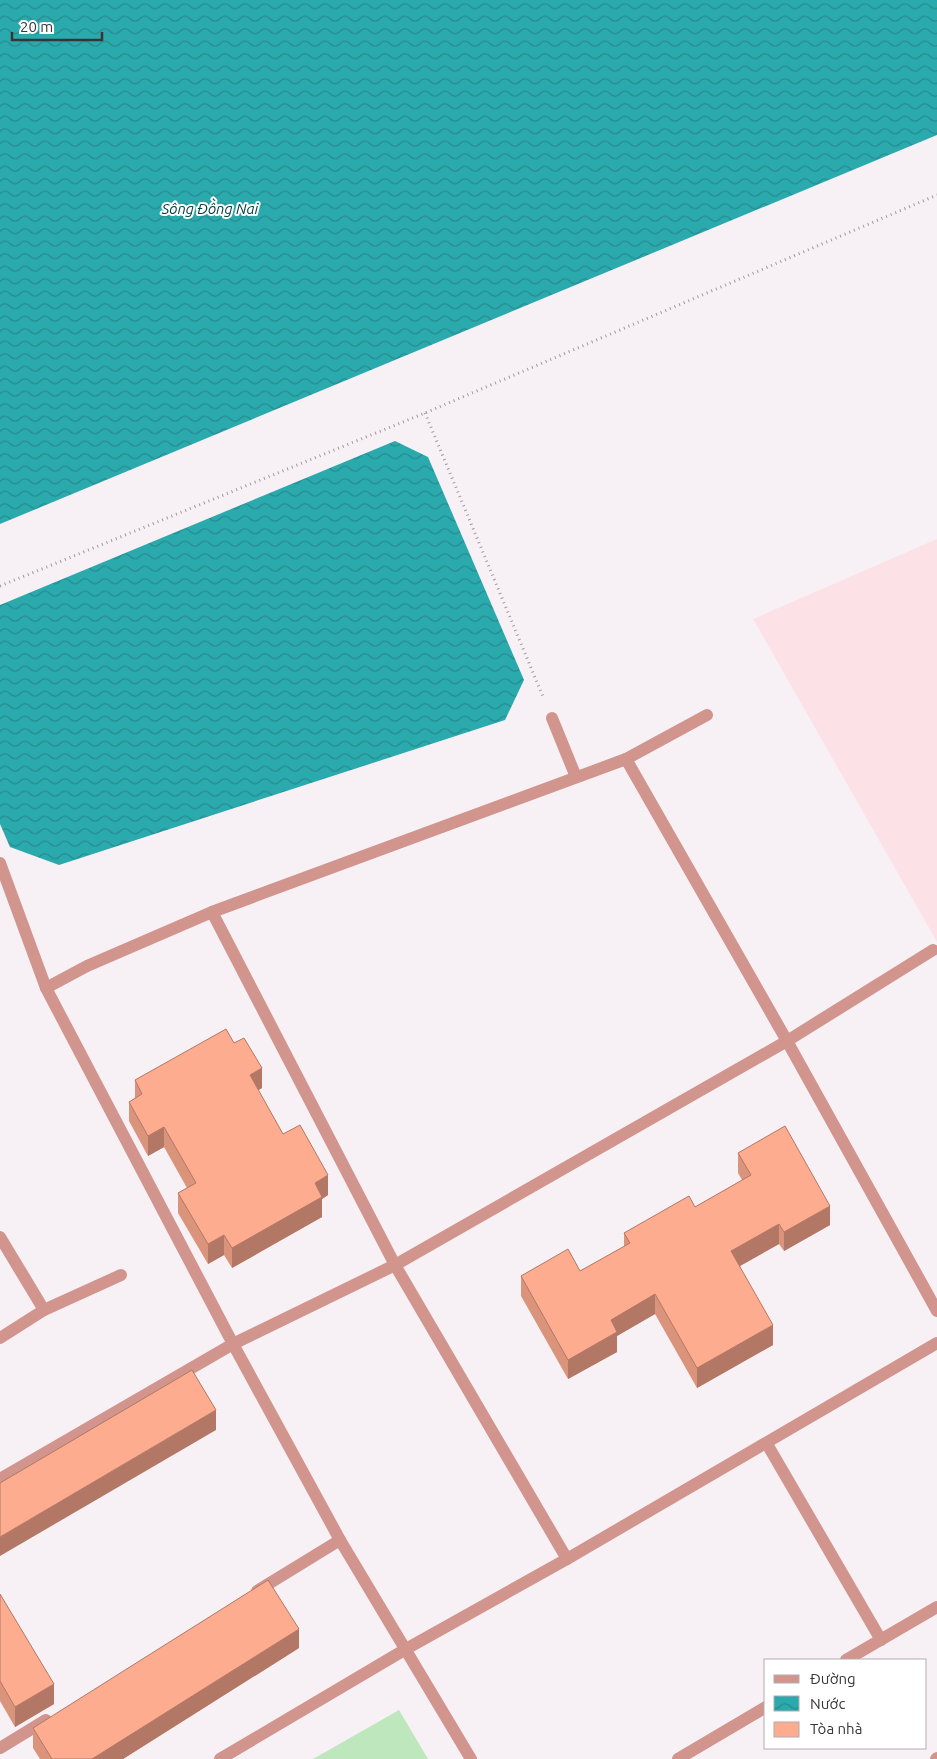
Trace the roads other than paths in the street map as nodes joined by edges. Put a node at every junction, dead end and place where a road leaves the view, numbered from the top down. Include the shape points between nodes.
1 (708, 715) dead end
2 (552, 718) road end
3 (626, 759) junction
4 (576, 777) junction
5 (0, 863) edge
6 (212, 912) junction
7 (933, 950) dead end
8 (46, 988) junction
9 (787, 1041) junction
10 (0, 1237) edge
11 (395, 1265) junction
12 (121, 1275) dead end
13 (44, 1310) junction
14 (937, 1311) edge
15 (0, 1338) edge
16 (937, 1343) edge
17 (233, 1344) junction
18 (766, 1444) junction
19 (0, 1480) edge
20 (340, 1540) junction
21 (567, 1559) junction
22 (246, 1597) edge
23 (937, 1607) edge
24 (881, 1640) junction
25 (406, 1649) junction
26 (848, 1659) edge
27 (764, 1708) edge
28 (60, 1712) edge
29 (0, 1748) edge
30 (220, 1759) edge
31 (471, 1759) edge
32 (678, 1759) edge

1 - 3 lane
2 - 4 lane
3 - 4 lane
3 - 9 lane
4 - 6 lane
5 - 8 lane
6 - 8 lane via 87,966
6 - 11 lane
7 - 9 lane
8 - 17 lane
9 - 11 lane
9 - 14 lane
10 - 13 lane
11 - 17 lane
11 - 21 lane
12 - 13 lane
13 - 15 lane
16 - 18 lane
17 - 19 lane
17 - 20 lane
18 - 21 lane
18 - 24 lane
20 - 22 lane
20 - 25 lane
21 - 25 lane
23 - 24 lane
24 - 26 lane
25 - 30 lane
25 - 31 lane
27 - 32 lane
28 - 29 lane

